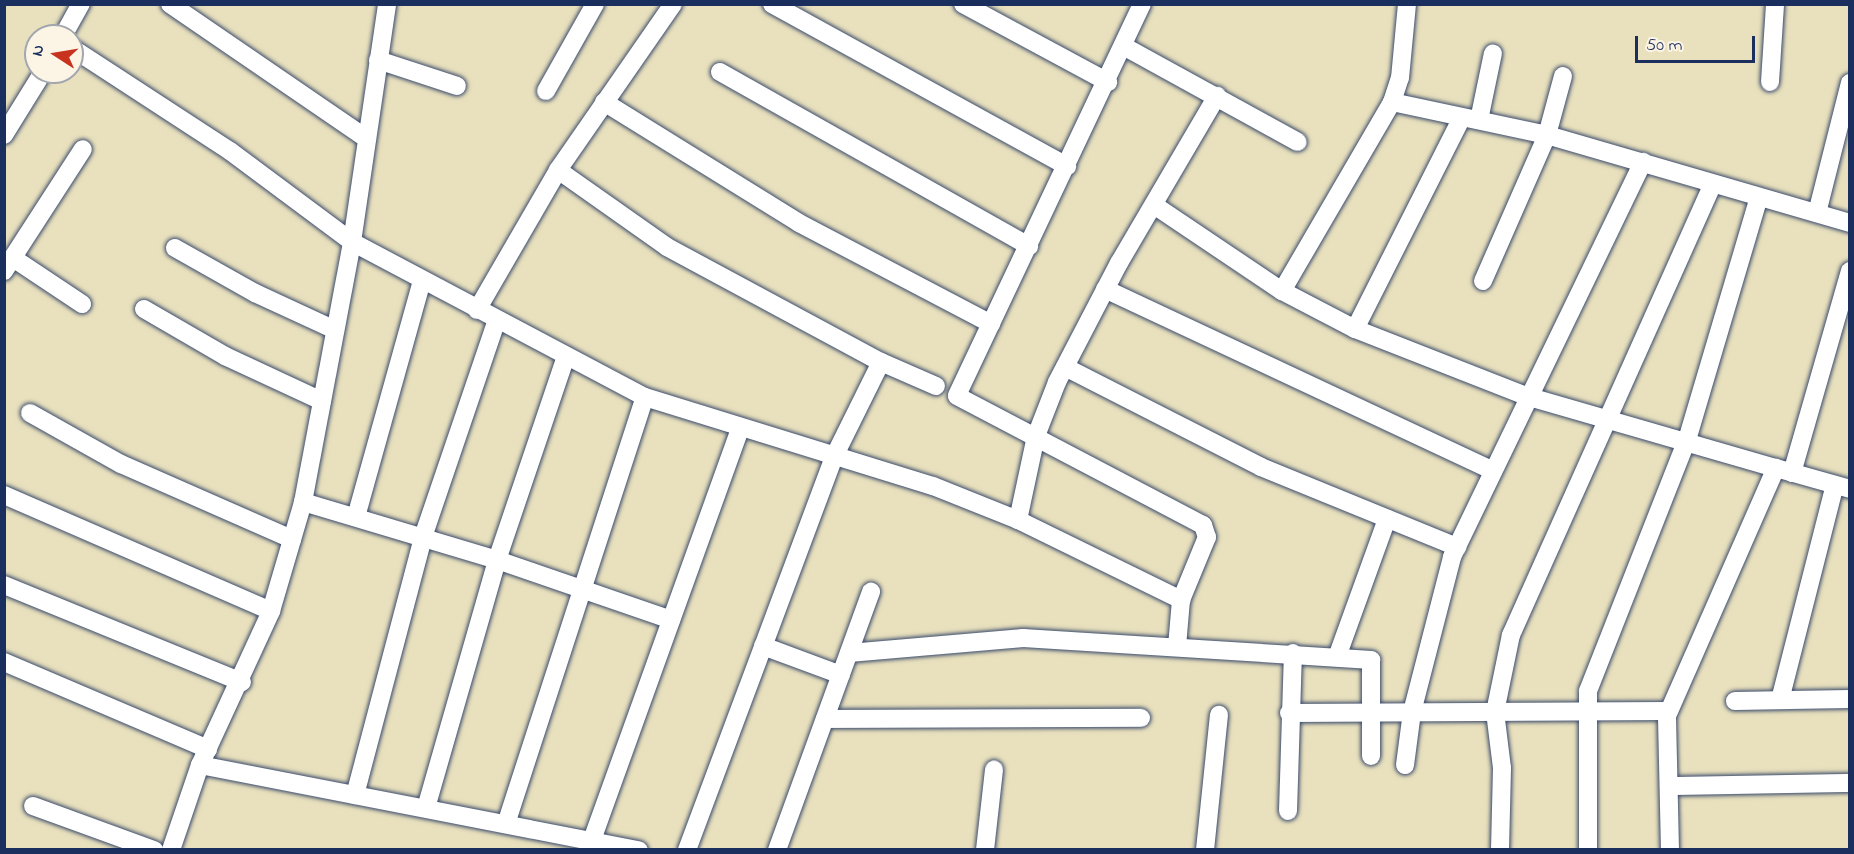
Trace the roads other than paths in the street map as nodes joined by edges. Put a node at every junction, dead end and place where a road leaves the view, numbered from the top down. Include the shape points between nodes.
1 (81, 4) edge
2 (170, 4) edge
3 (387, 4) edge
4 (594, 4) edge
5 (673, 4) edge
6 (772, 4) edge
7 (963, 4) edge
8 (1142, 4) edge
9 (1407, 4) edge
10 (1775, 4) edge
11 (196, 12) edge
12 (70, 24) edge
13 (1125, 47) junction
14 (1493, 53) dead end
15 (84, 56) edge
16 (378, 60) junction
17 (720, 72) dead end
18 (1563, 76) dead end
19 (1108, 82) junction
20 (1770, 82) dead end
21 (1850, 83) edge
22 (36, 84) edge
23 (457, 86) dead end
24 (546, 91) dead end
25 (1217, 96) junction
26 (604, 102) junction
27 (1392, 102) junction
28 (1470, 118) junction
29 (4, 135) edge
30 (1547, 135) junction
31 (367, 140) junction
32 (1298, 142) dead end
33 (83, 149) dead end
34 (1643, 162) junction
35 (1067, 166) junction
36 (558, 170) junction
37 (1713, 184) junction
38 (1759, 197) junction
39 (1154, 205) junction
40 (1817, 213) junction
41 (1850, 223) edge
42 (352, 242) junction
43 (1029, 246) junction
44 (176, 248) dead end
45 (9, 265) edge
46 (1850, 271) edge
47 (422, 280) junction
48 (1483, 281) dead end
49 (1106, 289) junction
50 (1282, 291) junction
51 (82, 304) dead end
52 (144, 309) dead end
53 (477, 310) junction
54 (497, 320) junction
55 (991, 324) junction
56 (335, 330) junction
57 (1354, 330) junction
58 (566, 356) junction
59 (881, 362) junction
60 (1065, 367) junction
61 (936, 386) dead end
62 (1526, 396) junction
63 (645, 398) junction
64 (322, 401) junction
65 (30, 413) dead end
66 (1608, 417) junction
67 (740, 429) junction
68 (1036, 436) junction
69 (1687, 440) junction
70 (834, 457) junction
71 (1784, 470) junction
72 (1492, 471) junction
73 (1842, 487) edge
74 (4, 495) edge
75 (303, 502) junction
76 (356, 517) junction
77 (1387, 519) junction
78 (1018, 520) junction
79 (423, 537) junction
80 (292, 539) junction
81 (1457, 547) junction
82 (497, 560) junction
83 (4, 585) edge
84 (582, 590) junction
85 (871, 592) dead end
86 (1182, 600) junction
87 (271, 611) junction
88 (671, 620) junction
89 (763, 646) junction
90 (1177, 647) junction
91 (849, 653) junction
92 (1293, 653) junction
93 (1336, 657) junction
94 (4, 662) edge
95 (841, 675) junction
96 (242, 682) junction
97 (1850, 699) edge
98 (1780, 700) junction
99 (1735, 701) dead end
100 (1587, 711) junction
101 (1669, 711) junction
102 (1412, 712) junction
103 (1495, 712) junction
104 (1289, 713) junction
105 (1371, 713) junction
106 (1220, 715) dead end
107 (1141, 718) dead end
108 (825, 719) junction
109 (1371, 756) dead end
110 (204, 757) junction
111 (1405, 765) dead end
112 (994, 770) dead end
113 (1850, 783) edge
114 (1670, 786) junction
115 (355, 795) junction
116 (33, 806) dead end
117 (426, 808) junction
118 (1288, 811) dead end
119 (506, 824) junction
120 (604, 844) edge
121 (154, 849) edge
122 (171, 849) edge
123 (639, 849) edge
124 (687, 849) edge
125 (777, 849) edge
126 (985, 849) edge
127 (1205, 849) edge
128 (1500, 849) edge
129 (1588, 849) edge
130 (1670, 849) edge

1 - 12 street
2 - 11 street
3 - 16 street
4 - 24 street
5 - 26 street
6 - 35 street
7 - 19 street
8 - 13 street
9 - 27 street via 1400,78
10 - 20 street
11 - 31 street
13 - 19 street
13 - 25 street
14 - 28 street
15 - 42 street via 230,151
16 - 23 street
16 - 31 street
17 - 43 street
18 - 30 street
19 - 35 street
21 - 40 street
22 - 29 street
25 - 32 street
25 - 39 street
26 - 36 street
26 - 55 street via 799,223
27 - 28 street
27 - 50 street
28 - 30 street
28 - 57 street
30 - 34 street
30 - 48 street
31 - 42 street
33 - 45 street
34 - 37 street
34 - 62 street
35 - 43 street
36 - 53 street
36 - 59 street via 667,247
37 - 38 street
37 - 66 street
38 - 40 street
38 - 69 street
39 - 49 street
39 - 50 street
40 - 41 street
42 - 47 street
42 - 56 street
43 - 55 street
44 - 56 street via 255,293
45 - 51 street
46 - 71 street
47 - 53 street
47 - 76 street
49 - 60 street
49 - 72 street
50 - 57 street
52 - 64 street via 225,356
53 - 54 street
54 - 58 street
54 - 79 street
55 - 68 street via 957,396
56 - 64 street
57 - 62 street
58 - 63 street
58 - 82 street
59 - 61 street
59 - 70 street
60 - 68 street
60 - 77 street via 1261,467
62 - 66 street
62 - 72 street
63 - 67 street
63 - 84 street
64 - 75 street
65 - 80 street via 121,464
66 - 69 street
66 - 103 street via 1511,635
67 - 70 street
67 - 88 street
68 - 78 street
68 - 86 street via 1203,525 1207,537
69 - 71 street
69 - 100 street via 1600,653 1588,691
70 - 78 street via 933,486
70 - 89 street
71 - 73 street
71 - 101 street
72 - 81 street
73 - 98 street
74 - 87 street
75 - 76 street
75 - 80 street
76 - 79 street
77 - 81 street
77 - 93 street
78 - 86 street
79 - 82 street
79 - 115 street
80 - 87 street
81 - 102 street
82 - 84 street
82 - 117 street
83 - 96 street
84 - 88 street
84 - 119 street
85 - 91 street
86 - 90 street
87 - 96 street
88 - 120 street
89 - 95 street
89 - 124 street
90 - 91 street via 1023,638
90 - 92 street
91 - 95 street
92 - 93 street
92 - 104 street
93 - 105 street via 1371,660
94 - 110 street
95 - 108 street
96 - 110 street
97 - 98 street
98 - 99 street
100 - 101 street
100 - 103 street
100 - 129 street
101 - 114 street
102 - 103 street
102 - 105 street
102 - 111 street
103 - 128 street via 1502,768
104 - 105 street
104 - 118 street
105 - 109 street
106 - 127 street
107 - 108 street
108 - 125 street
110 - 115 street
110 - 122 street
112 - 126 street
113 - 114 street
114 - 130 street
115 - 117 street
116 - 121 street
117 - 119 street
119 - 120 street
120 - 123 street

